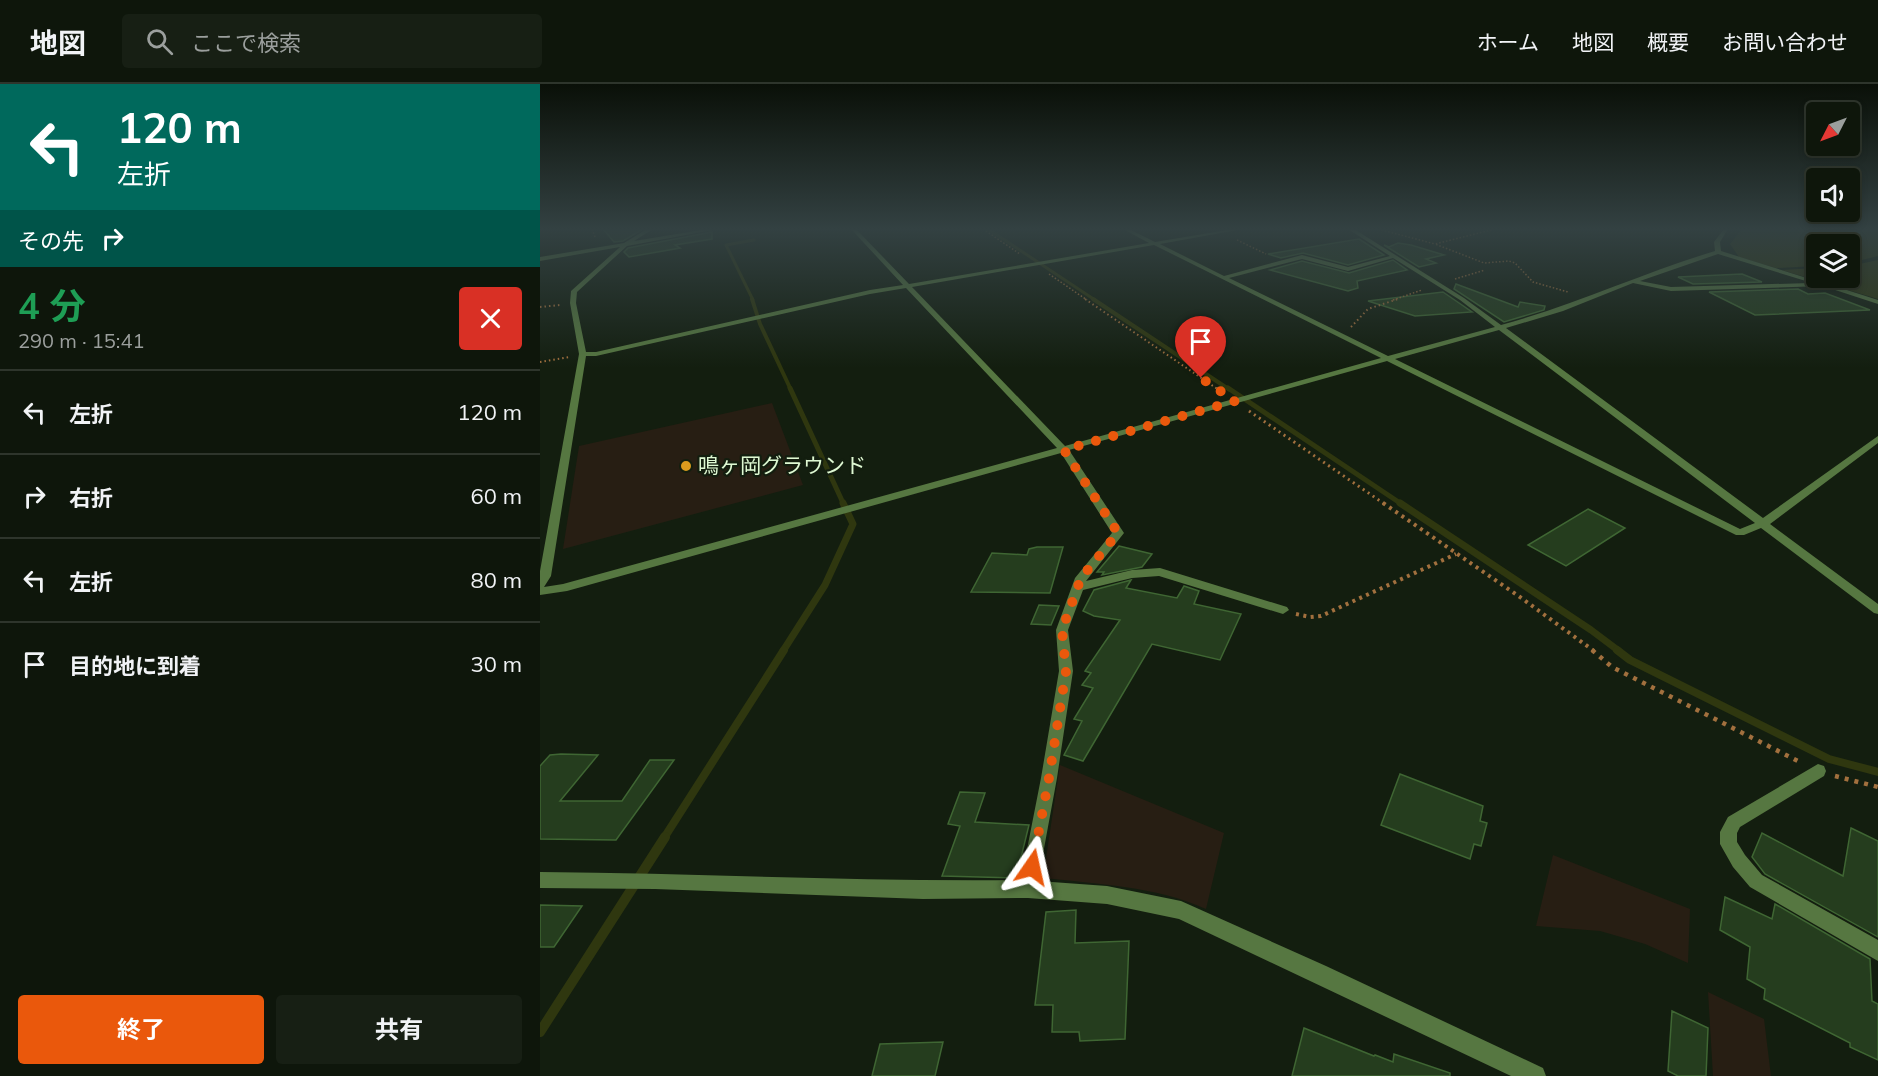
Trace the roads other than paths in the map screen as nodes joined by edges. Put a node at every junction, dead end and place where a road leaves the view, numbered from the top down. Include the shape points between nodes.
1 (591, 275) edge
2 (898, 275) edge
3 (966, 275) edge
4 (1217, 275) edge
5 (1233, 275) edge
6 (1426, 275) edge
7 (1648, 275) edge
8 (1222, 278) junction
9 (1631, 281) junction
10 (908, 285) junction
11 (1806, 285) edge
12 (1835, 288) edge
13 (1878, 302) edge
14 (1499, 327) junction
15 (583, 354) junction
16 (1384, 358) junction
17 (1878, 438) edge
18 (1064, 450) junction
19 (1762, 524) junction
20 (540, 584) edge
21 (1078, 587) junction
22 (540, 591) edge
23 (1283, 610) road end
24 (1878, 610) edge
25 (1818, 771) road end
26 (540, 880) edge
27 (1028, 889) junction
28 (1878, 951) edge
29 (1535, 1076) edge

1 - 15 street via 574,291
2 - 10 street
3 - 10 street
4 - 8 street
5 - 8 street
6 - 14 street
7 - 9 street
8 - 16 street
9 - 11 street via 1671,289
9 - 14 street via 1538,317
10 - 15 street
10 - 18 street
12 - 13 street
14 - 16 street
14 - 19 street
15 - 20 street via 545,576
16 - 18 street
16 - 19 street via 1740,533
17 - 19 street
18 - 21 street via 1118,533
18 - 22 street via 563,588
19 - 24 street
21 - 23 street via 1131,574 1160,572
21 - 27 street via 1062,630 1066,671
25 - 28 street via 1734,822 1728,832 1729,844 1756,881
26 - 27 street
27 - 29 street via 1107,895 1181,910

